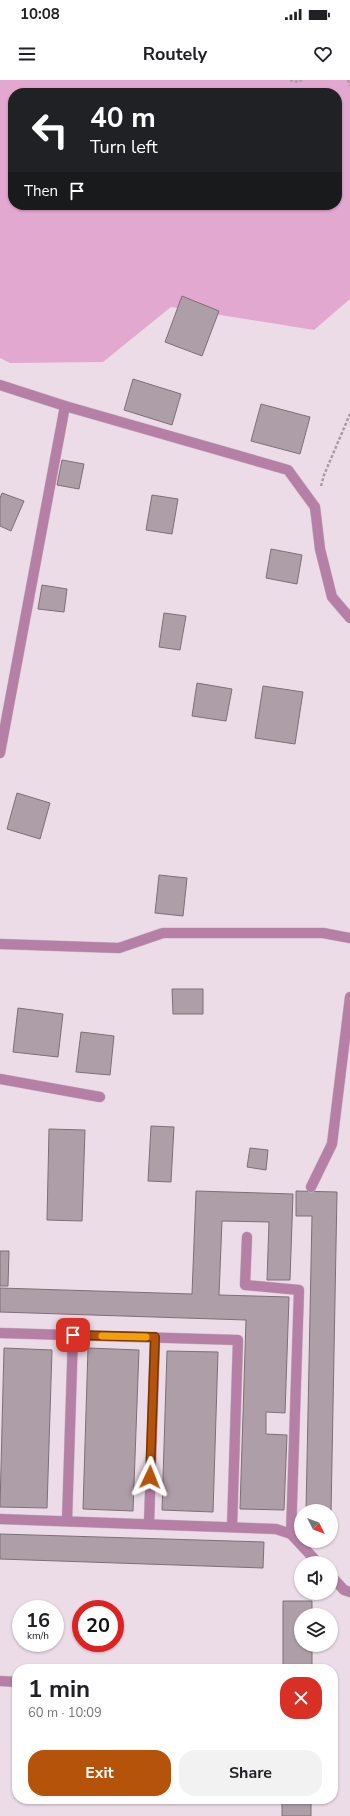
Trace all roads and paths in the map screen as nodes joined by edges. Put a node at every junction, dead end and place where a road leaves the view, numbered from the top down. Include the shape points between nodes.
1 (290, 80) edge
2 (302, 80) edge
3 (348, 80) edge
4 (350, 86) edge
5 (0, 386) edge
6 (65, 406) junction
7 (350, 414) edge
8 (315, 507) junction
9 (350, 618) edge
10 (0, 753) edge
11 (350, 938) edge
12 (0, 944) edge
13 (350, 997) edge
14 (0, 1079) edge
15 (100, 1097) dead end
16 (311, 1187) dead end
17 (247, 1237) dead end
18 (0, 1332) edge
19 (73, 1335) junction
20 (155, 1337) junction
21 (0, 1519) edge
22 (67, 1521) junction
23 (149, 1524) junction
24 (232, 1527) junction
25 (291, 1534) junction
26 (311, 1556) edge
27 (338, 1584) edge
28 (350, 1592) edge
29 (0, 1681) edge
30 (12, 1682) edge

1 - 2 path
3 - 4 path
5 - 6 lane
6 - 8 lane via 288,470
6 - 10 lane
7 - 8 path via 324,475
8 - 9 lane via 320,549 332,597
11 - 12 lane via 323,933 163,933 119,948
13 - 16 lane via 332,1144
14 - 15 lane
17 - 25 lane via 245,1285 298,1290
18 - 19 lane
19 - 20 lane
19 - 22 lane
20 - 23 lane
20 - 24 lane via 238,1340
21 - 22 lane
22 - 23 lane
23 - 24 lane
24 - 25 lane via 276,1529
25 - 26 lane
27 - 28 lane
29 - 30 lane

